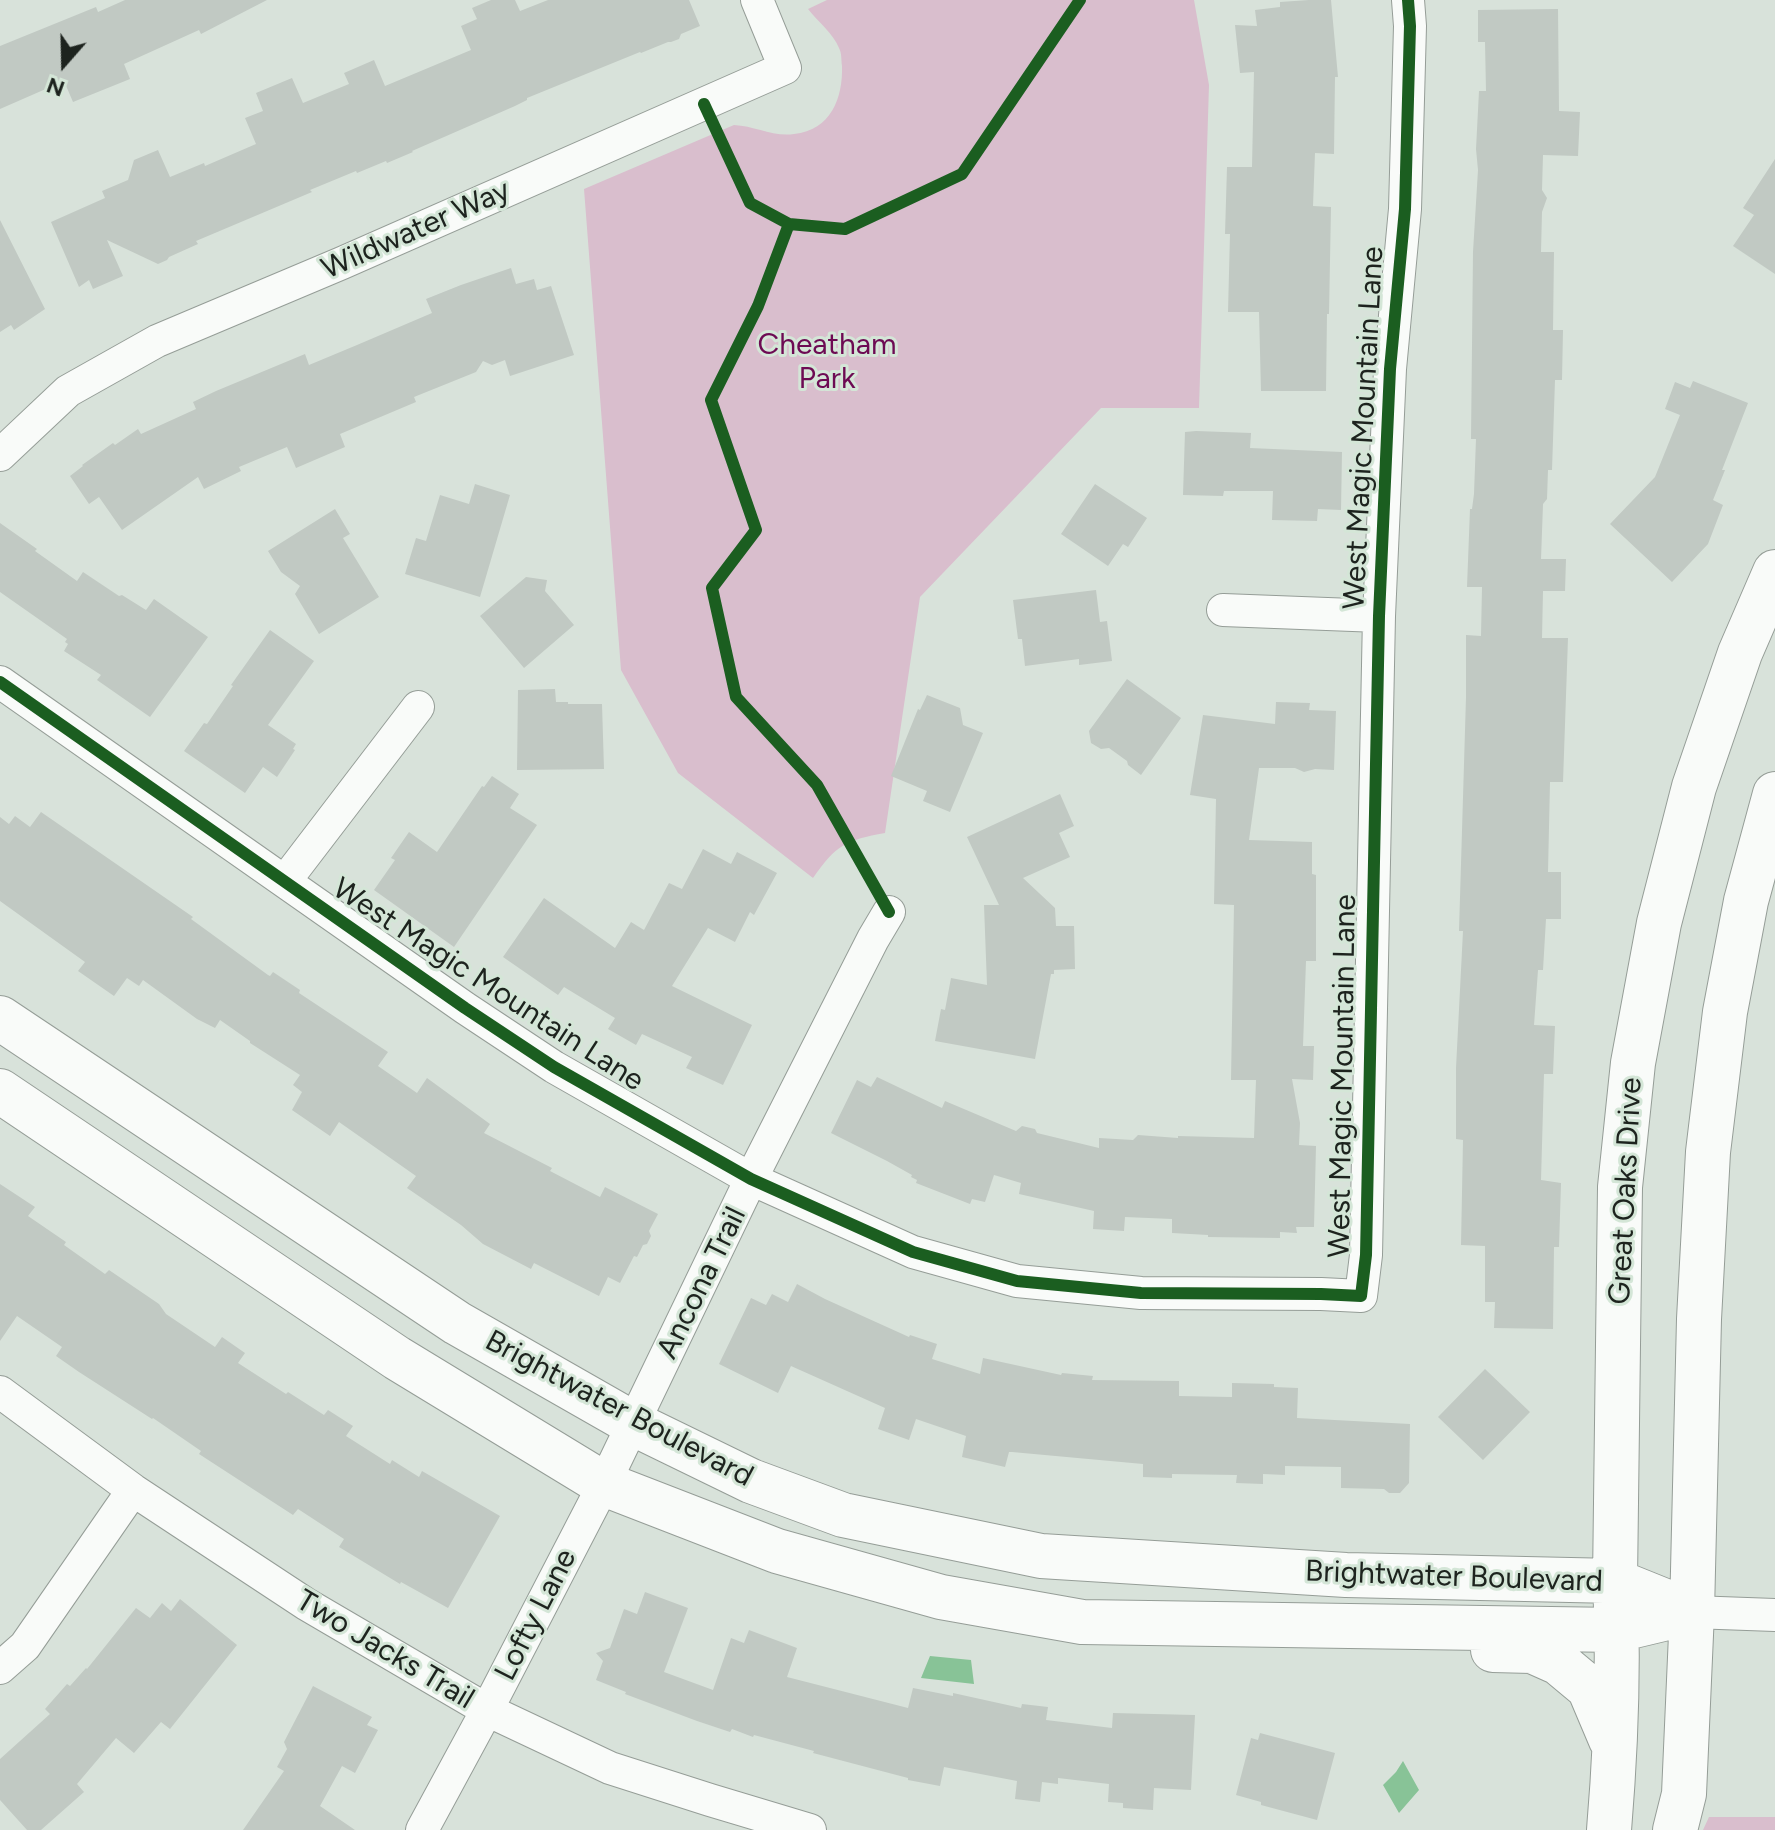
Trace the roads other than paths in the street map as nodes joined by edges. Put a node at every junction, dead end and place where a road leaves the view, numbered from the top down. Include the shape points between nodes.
1 (757, 0) edge
2 (1408, 0) edge
3 (0, 455) edge
4 (1775, 572) edge
5 (1223, 610) dead end
6 (1379, 616) junction
7 (0, 682) edge
8 (418, 707) dead end
9 (1775, 794) edge
10 (285, 881) junction
11 (889, 912) dead end
12 (0, 1018) edge
13 (0, 1091) edge
14 (751, 1179) junction
15 (0, 1392) edge
16 (634, 1424) junction
17 (604, 1484) junction
18 (133, 1490) junction
19 (1615, 1581) junction
20 (1692, 1612) junction
21 (1775, 1615) edge
22 (1346, 1627) junction
23 (1617, 1630) junction
24 (0, 1668) edge
25 (487, 1710) junction
26 (1616, 1749) junction
27 (422, 1830) edge
28 (810, 1830) edge
29 (1609, 1830) edge
30 (1675, 1830) edge

1 - 3 street, Wildwater Way via 785,68 157,341 68,391
2 - 6 street, West Magic Mountain Lane via 1405,209 1390,369
4 - 19 street, Great Oaks Drive via 1740,653 1694,787 1659,923 1633,1063 1620,1187
5 - 6 street
6 - 14 street, West Magic Mountain Lane via 1361,1296 1141,1293 1017,1281 913,1252
7 - 10 street, West Magic Mountain Lane
8 - 10 street
9 - 20 street via 1746,901 1725,1012 1708,1152
10 - 14 street, West Magic Mountain Lane via 554,1067
11 - 14 street, Ancona Trail
12 - 16 street, Brightwater Boulevard via 457,1323
13 - 17 street, Brightwater Boulevard via 397,1358
14 - 16 street, Ancona Trail
15 - 18 street, Two Jacks Trail
16 - 17 street, Ancona Trail
16 - 19 street, Brightwater Boulevard via 751,1481 843,1515 1041,1556 1346,1575
17 - 22 street, Brightwater Boulevard via 777,1551 941,1597 1082,1622
17 - 25 street, Lofty Lane
18 - 24 street via 25,1646
18 - 25 street, Two Jacks Trail via 306,1604
19 - 20 street, Brightwater Boulevard
19 - 23 street, Great Oaks Drive
20 - 21 street
20 - 23 street, Brightwater Boulevard
20 - 30 street via 1684,1794
22 - 23 street, Brightwater Boulevard
22 - 26 street via 1413,1647 1532,1651 1559,1663 1589,1688
23 - 26 street, Great Oaks Drive
25 - 27 street, Lofty Lane
25 - 28 street, Two Jacks Trail via 610,1768
26 - 29 street, Great Oaks Drive

